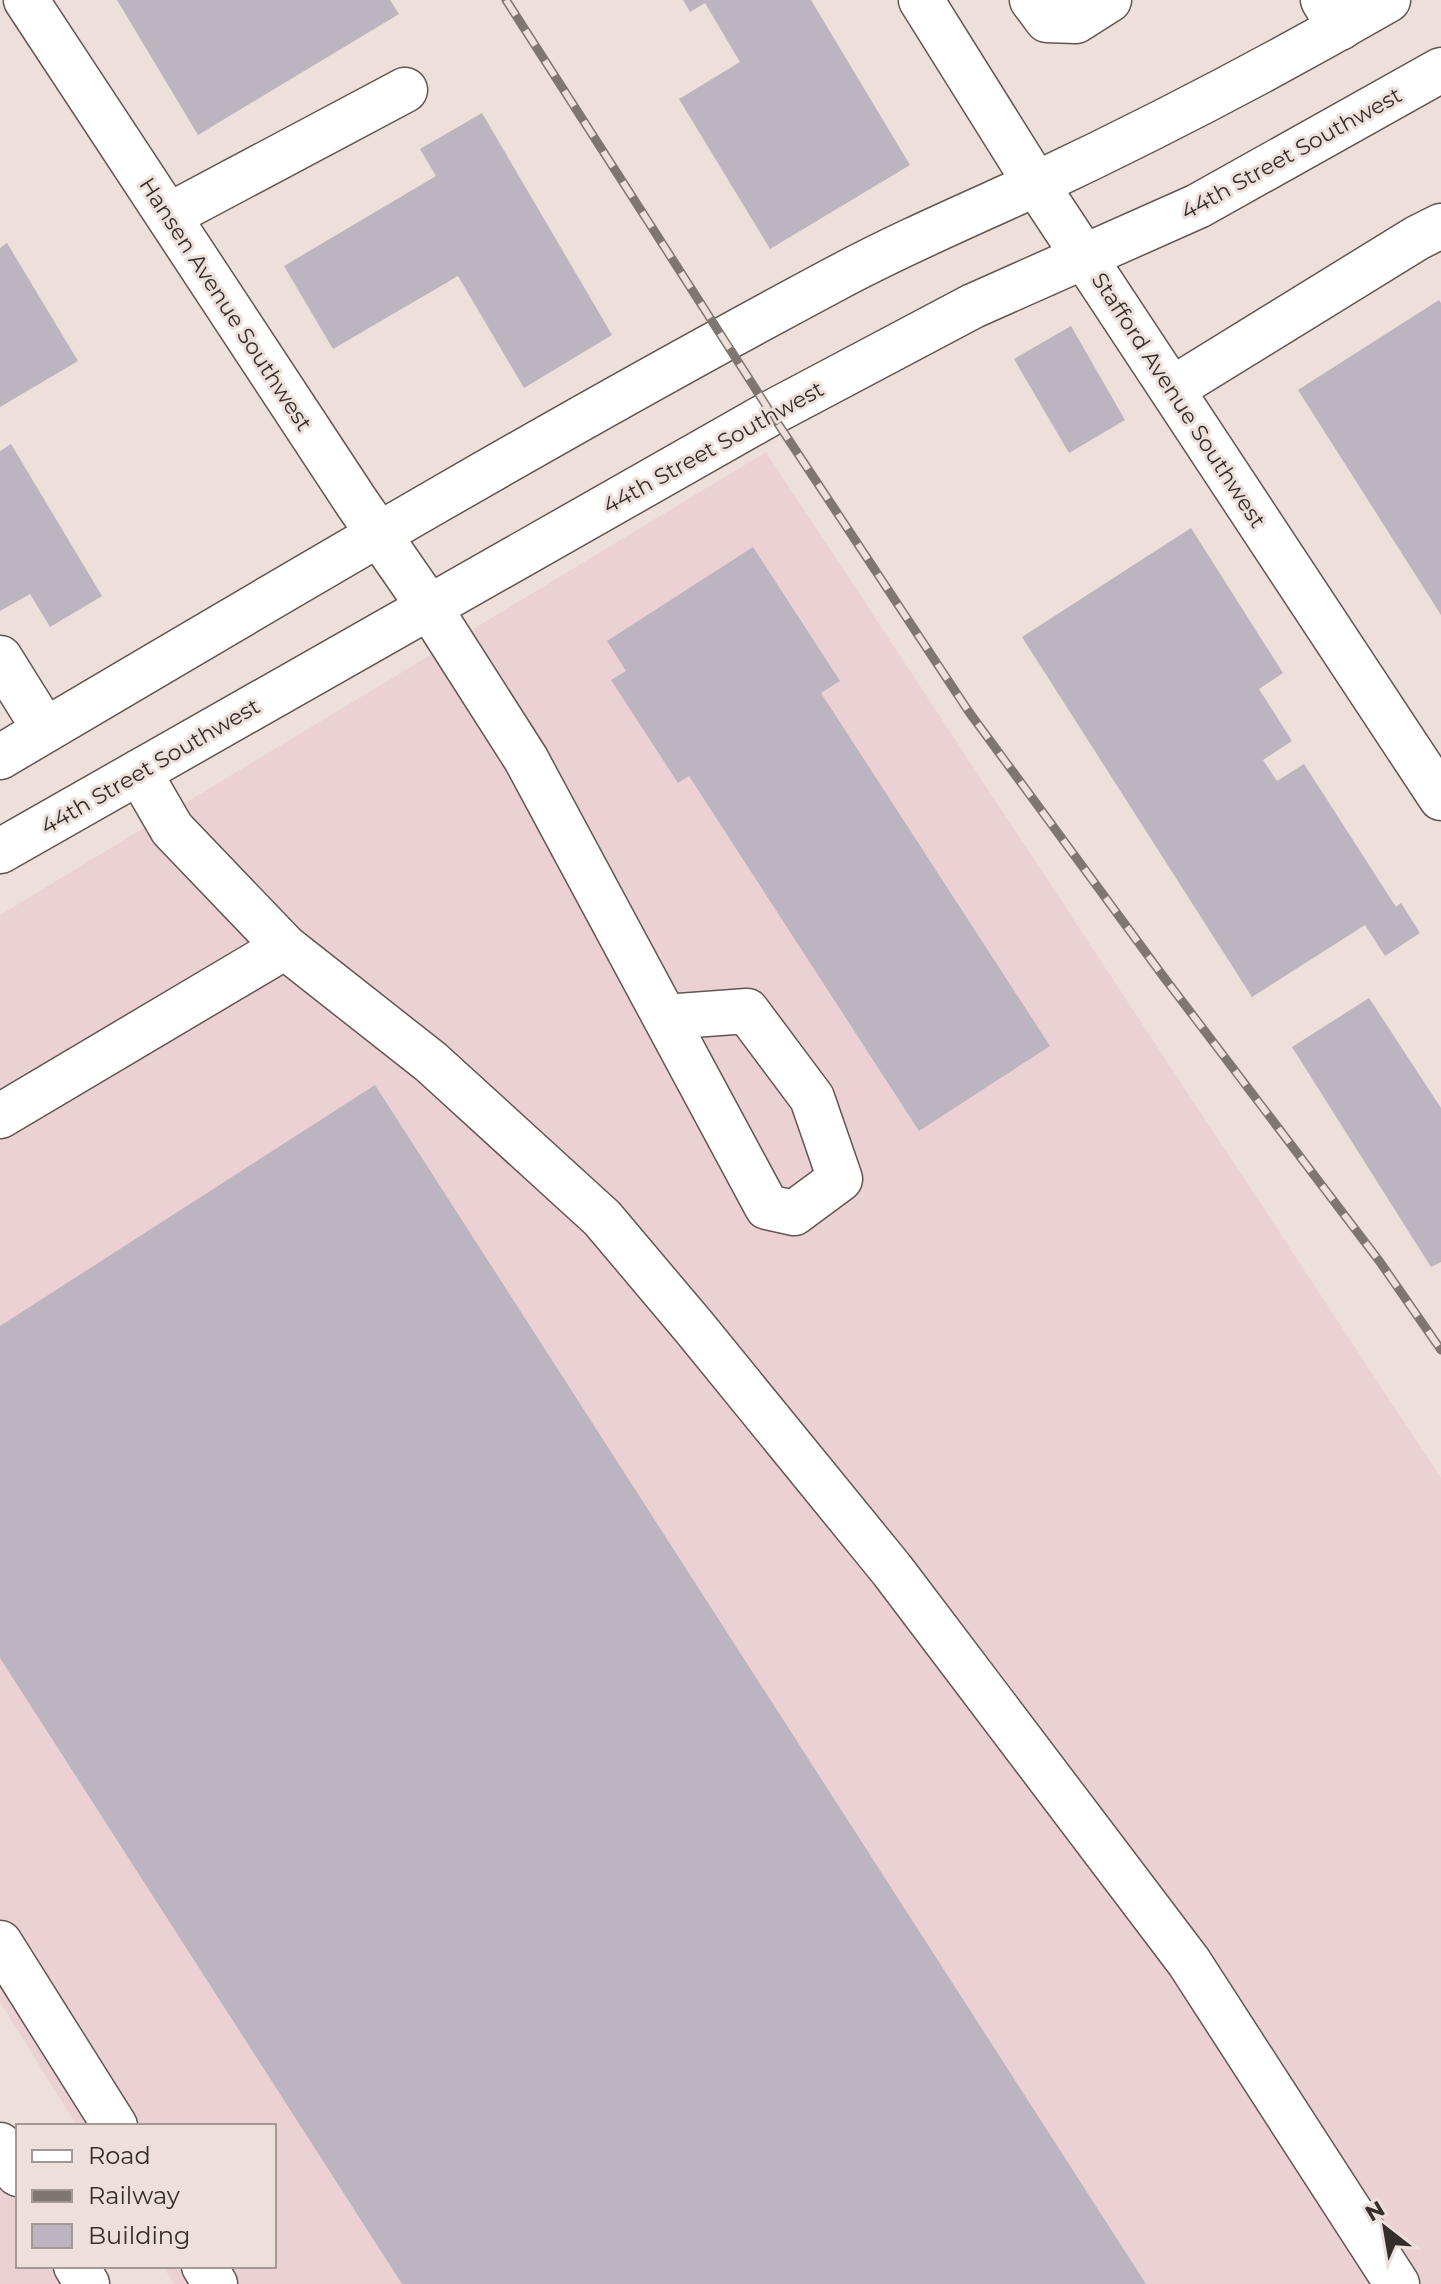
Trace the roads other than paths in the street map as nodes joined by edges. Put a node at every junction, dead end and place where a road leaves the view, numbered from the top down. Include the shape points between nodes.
1 (26, 0) edge
2 (1032, 0) edge
3 (1109, 0) edge
4 (1388, 0) edge
5 (929, 3) edge
6 (1332, 14) edge
7 (1441, 70) edge
8 (405, 90) dead end
9 (1036, 184) junction
10 (168, 216) junction
11 (1441, 226) edge
12 (1084, 255) junction
13 (1172, 389) junction
14 (378, 534) junction
15 (429, 607) junction
16 (0, 658) edge
17 (45, 730) junction
18 (0, 757) edge
19 (139, 772) junction
20 (1441, 798) edge
21 (0, 851) edge
22 (285, 947) junction
23 (665, 1017) junction
24 (0, 1116) edge
25 (0, 1943) edge
26 (114, 2124) edge
27 (0, 2145) edge
28 (16, 2171) edge
29 (1397, 2284) edge

1 - 10 main road, Hansen Avenue Southwest
2 - 3 main road via 1047,20 1076,21
4 - 6 main road
5 - 9 main road, Stafford Avenue Southwest
6 - 9 main road via 1189,107
7 - 12 main road, 44th Street Southwest via 1198,206
8 - 10 main road
9 - 12 main road, Stafford Avenue Southwest
9 - 14 main road via 836,278
10 - 14 main road, Hansen Avenue Southwest
11 - 13 main road
12 - 13 main road, Stafford Avenue Southwest
12 - 15 main road, 44th Street Southwest via 973,306 771,413
13 - 20 main road, Stafford Avenue Southwest
14 - 15 main road, Hansen Avenue Southwest
14 - 17 main road
15 - 19 main road, 44th Street Southwest
15 - 23 main road, Hansen Avenue Southwest via 526,759
16 - 17 main road
17 - 18 main road
19 - 21 main road, 44th Street Southwest
19 - 22 main road via 172,829
22 - 24 main road
22 - 29 main road via 431,1062 602,1218 694,1327 892,1570 1189,1962
23 - 23 main road, Hansen Avenue Southwest via 767,1207 794,1213 840,1179 812,1098 747,1011
25 - 26 main road
27 - 28 main road

